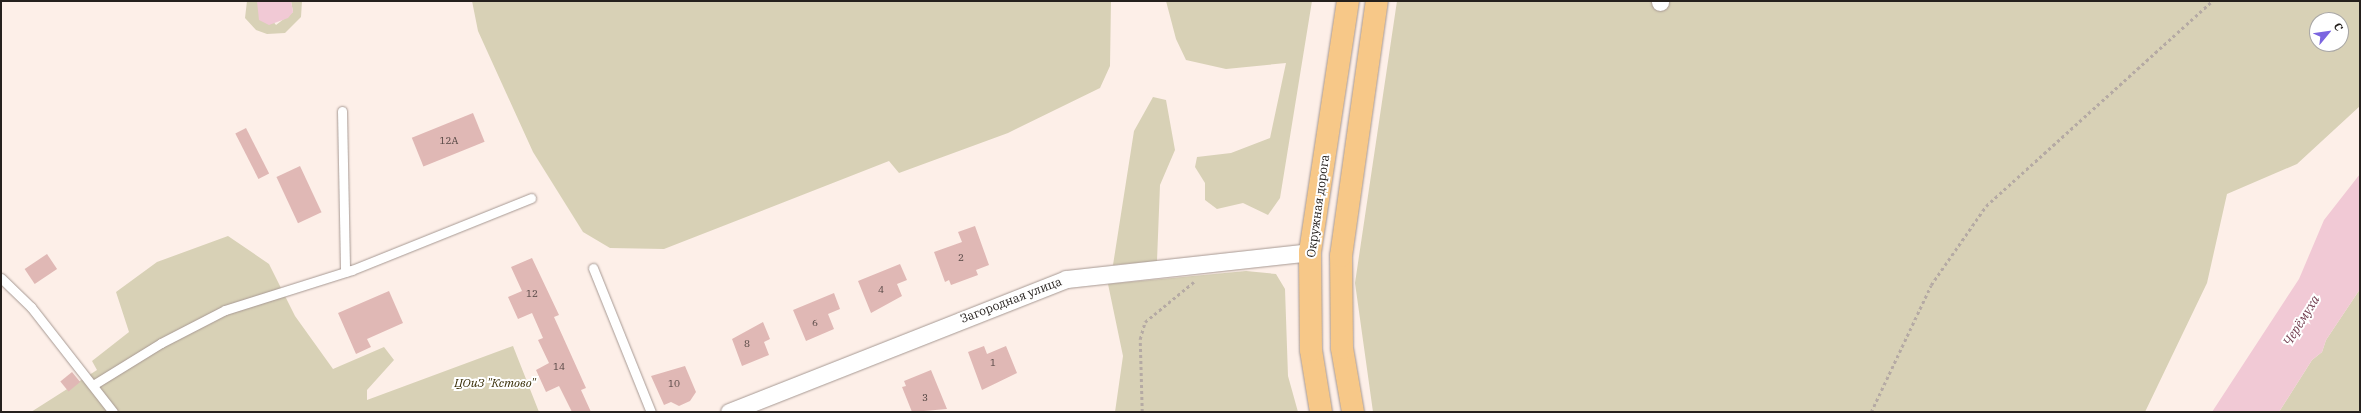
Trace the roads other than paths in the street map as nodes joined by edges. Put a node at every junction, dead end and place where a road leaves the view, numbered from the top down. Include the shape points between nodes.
1 (1348, 1) edge
2 (1377, 1) edge
3 (342, 111) dead end
4 (531, 198) dead end
5 (1310, 252) junction
6 (593, 268) dead end
7 (345, 272) junction
8 (1, 278) edge
9 (93, 385) junction
10 (113, 412) edge
11 (651, 412) edge
12 (729, 412) edge
13 (1321, 412) edge
14 (1353, 412) edge

1 - 5 main road, Окружная дорога
2 - 14 main road via 1341,256 1342,348
3 - 7 lane
4 - 7 lane
5 - 12 street, Загородная улица via 1049,284
5 - 13 main road, Окружная дорога via 1311,350
6 - 11 lane
7 - 9 lane via 225,310 161,343
8 - 9 lane via 31,307
9 - 10 lane

